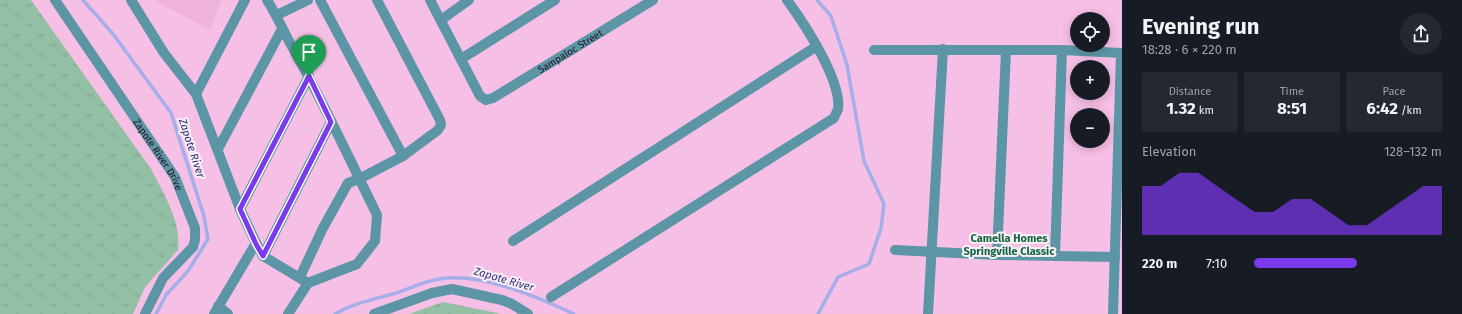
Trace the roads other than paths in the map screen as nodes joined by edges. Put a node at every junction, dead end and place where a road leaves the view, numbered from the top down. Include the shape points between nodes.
1 (55, 0) edge
2 (131, 0) edge
3 (245, 0) edge
4 (267, 0) edge
5 (308, 0) edge
6 (320, 0) edge
7 (378, 0) edge
8 (430, 0) edge
9 (469, 0) edge
10 (555, 0) edge
11 (653, 0) edge
12 (787, 0) edge
13 (277, 15) junction
14 (441, 20) junction
15 (282, 29) junction
16 (817, 46) junction
17 (943, 49) junction
18 (874, 50) dead end
19 (1006, 50) junction
20 (1062, 50) junction
21 (461, 59) junction
22 (309, 76) junction
23 (196, 94) junction
24 (331, 122) junction
25 (218, 149) junction
26 (404, 156) junction
27 (359, 179) junction
28 (240, 209) junction
29 (513, 241) dead end
30 (256, 244) junction
31 (895, 250) dead end
32 (932, 252) junction
33 (997, 255) junction
34 (263, 256) junction
35 (1055, 256) junction
36 (1115, 257) junction
37 (304, 280) junction
38 (551, 297) dead end
39 (1116, 307) edge
40 (216, 310) edge
41 (145, 314) edge
42 (228, 314) edge
43 (288, 314) edge
44 (374, 314) edge
45 (528, 314) edge
46 (928, 314) edge

1 - 41 street, Zapote River Drive via 175,177 195,228 193,247 163,278
2 - 23 street via 164,53
3 - 23 street
4 - 13 street
5 - 13 street
6 - 26 street
7 - 26 street via 441,125
8 - 14 street
9 - 14 street
10 - 21 street
11 - 21 street, Sampaloc Street via 493,98 486,100 480,96
12 - 16 street via 812,34
13 - 15 street
14 - 21 street
15 - 22 street
15 - 25 street
16 - 29 street
16 - 38 street via 836,86 838,110 834,118
17 - 18 street
17 - 19 street
17 - 32 street
19 - 20 street
19 - 33 street
20 - 35 street
20 - 36 street via 1121,53
22 - 24 street
22 - 28 street
23 - 25 street
24 - 27 street
24 - 34 street
25 - 28 street
26 - 27 street
27 - 37 street via 348,184 338,198
27 - 37 street via 377,215 376,241 357,264
28 - 30 street
30 - 34 street
30 - 40 street
31 - 32 street
32 - 33 street
32 - 46 street
33 - 35 street
34 - 37 street
35 - 36 street
36 - 39 street
37 - 43 street
40 - 42 street
44 - 45 street via 432,293 452,289 502,300

